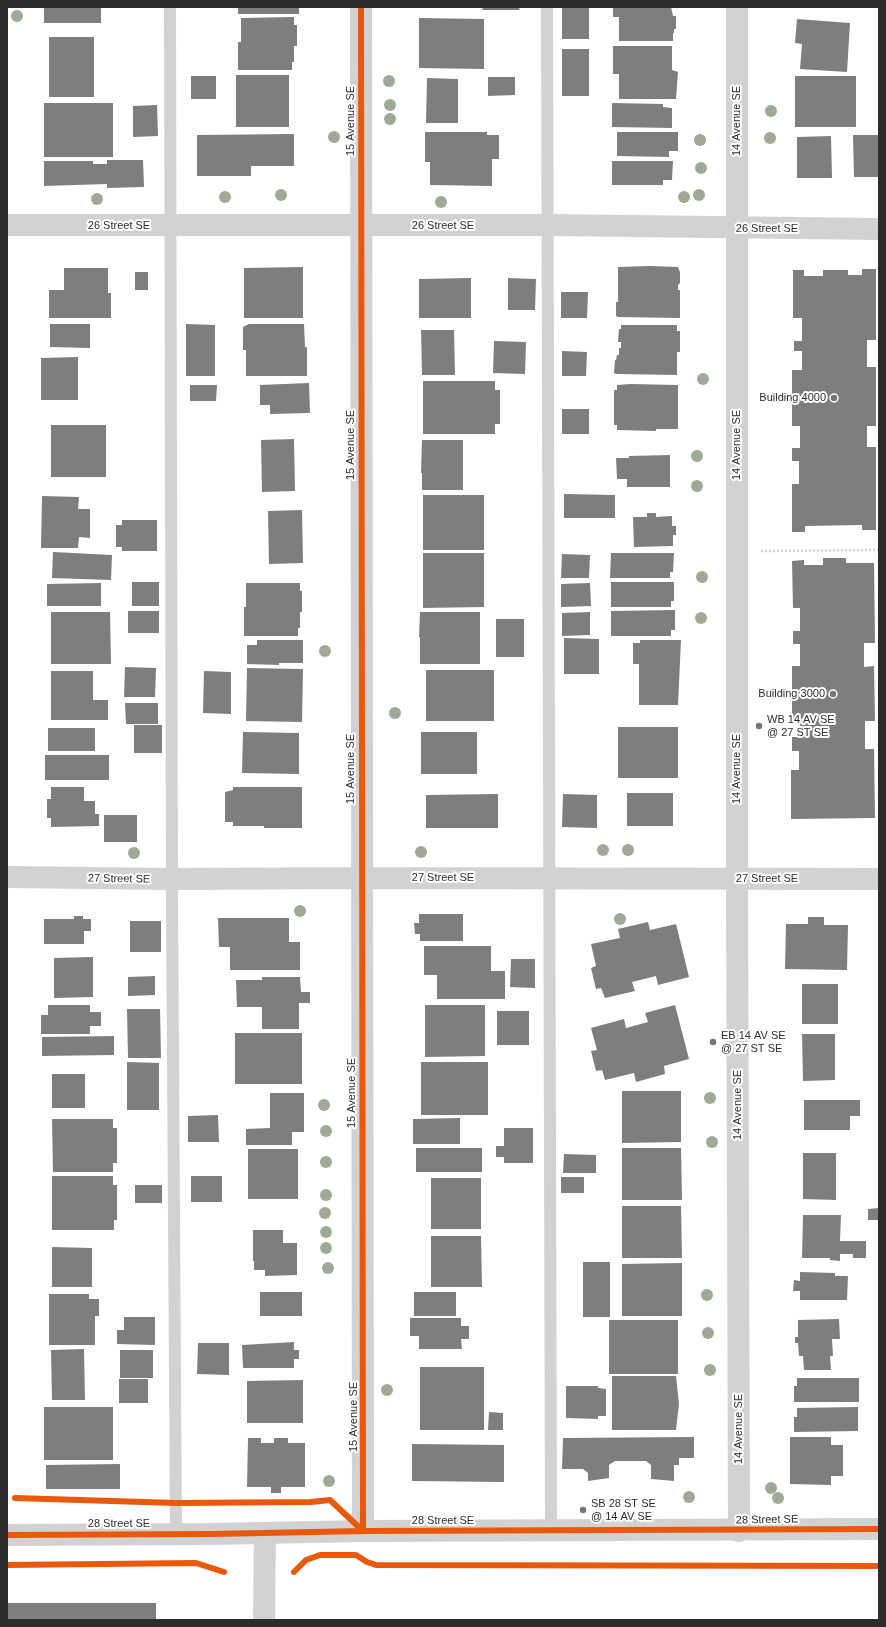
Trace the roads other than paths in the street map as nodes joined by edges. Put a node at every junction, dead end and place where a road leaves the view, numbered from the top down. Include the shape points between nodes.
1 (170, 7) edge
2 (361, 7) edge
3 (547, 7) edge
4 (737, 7) edge
5 (7, 225) edge
6 (547, 225) junction
7 (171, 226) junction
8 (361, 226) junction
9 (737, 229) junction
10 (879, 229) edge
11 (7, 877) edge
12 (362, 878) junction
13 (550, 878) junction
14 (172, 879) junction
15 (737, 879) junction
16 (879, 879) edge
17 (879, 1529) edge
18 (551, 1530) junction
19 (363, 1531) junction
20 (740, 1531) junction
21 (265, 1533) junction
22 (176, 1534) junction
23 (7, 1535) edge
24 (264, 1620) edge

1 - 7 lane
2 - 8 street, 15 Avenue SE
3 - 6 lane
4 - 9 street, 14 Avenue SE
5 - 7 street, 26 Street SE
6 - 8 street, 26 Street SE
6 - 9 street, 26 Street SE
6 - 13 lane
7 - 8 street, 26 Street SE
7 - 14 lane
8 - 12 street, 15 Avenue SE
9 - 10 street, 26 Street SE
9 - 15 street, 14 Avenue SE
11 - 14 street, 27 Street SE
12 - 13 street, 27 Street SE
12 - 14 street, 27 Street SE
12 - 19 street, 15 Avenue SE
13 - 15 street, 27 Street SE
13 - 18 lane
14 - 22 lane
15 - 16 street, 27 Street SE
15 - 20 street, 14 Avenue SE
17 - 20 street, 28 Street SE
18 - 19 street, 28 Street SE
18 - 20 street, 28 Street SE
19 - 21 street, 28 Street SE
21 - 22 street, 28 Street SE
21 - 24 street
22 - 23 street, 28 Street SE

